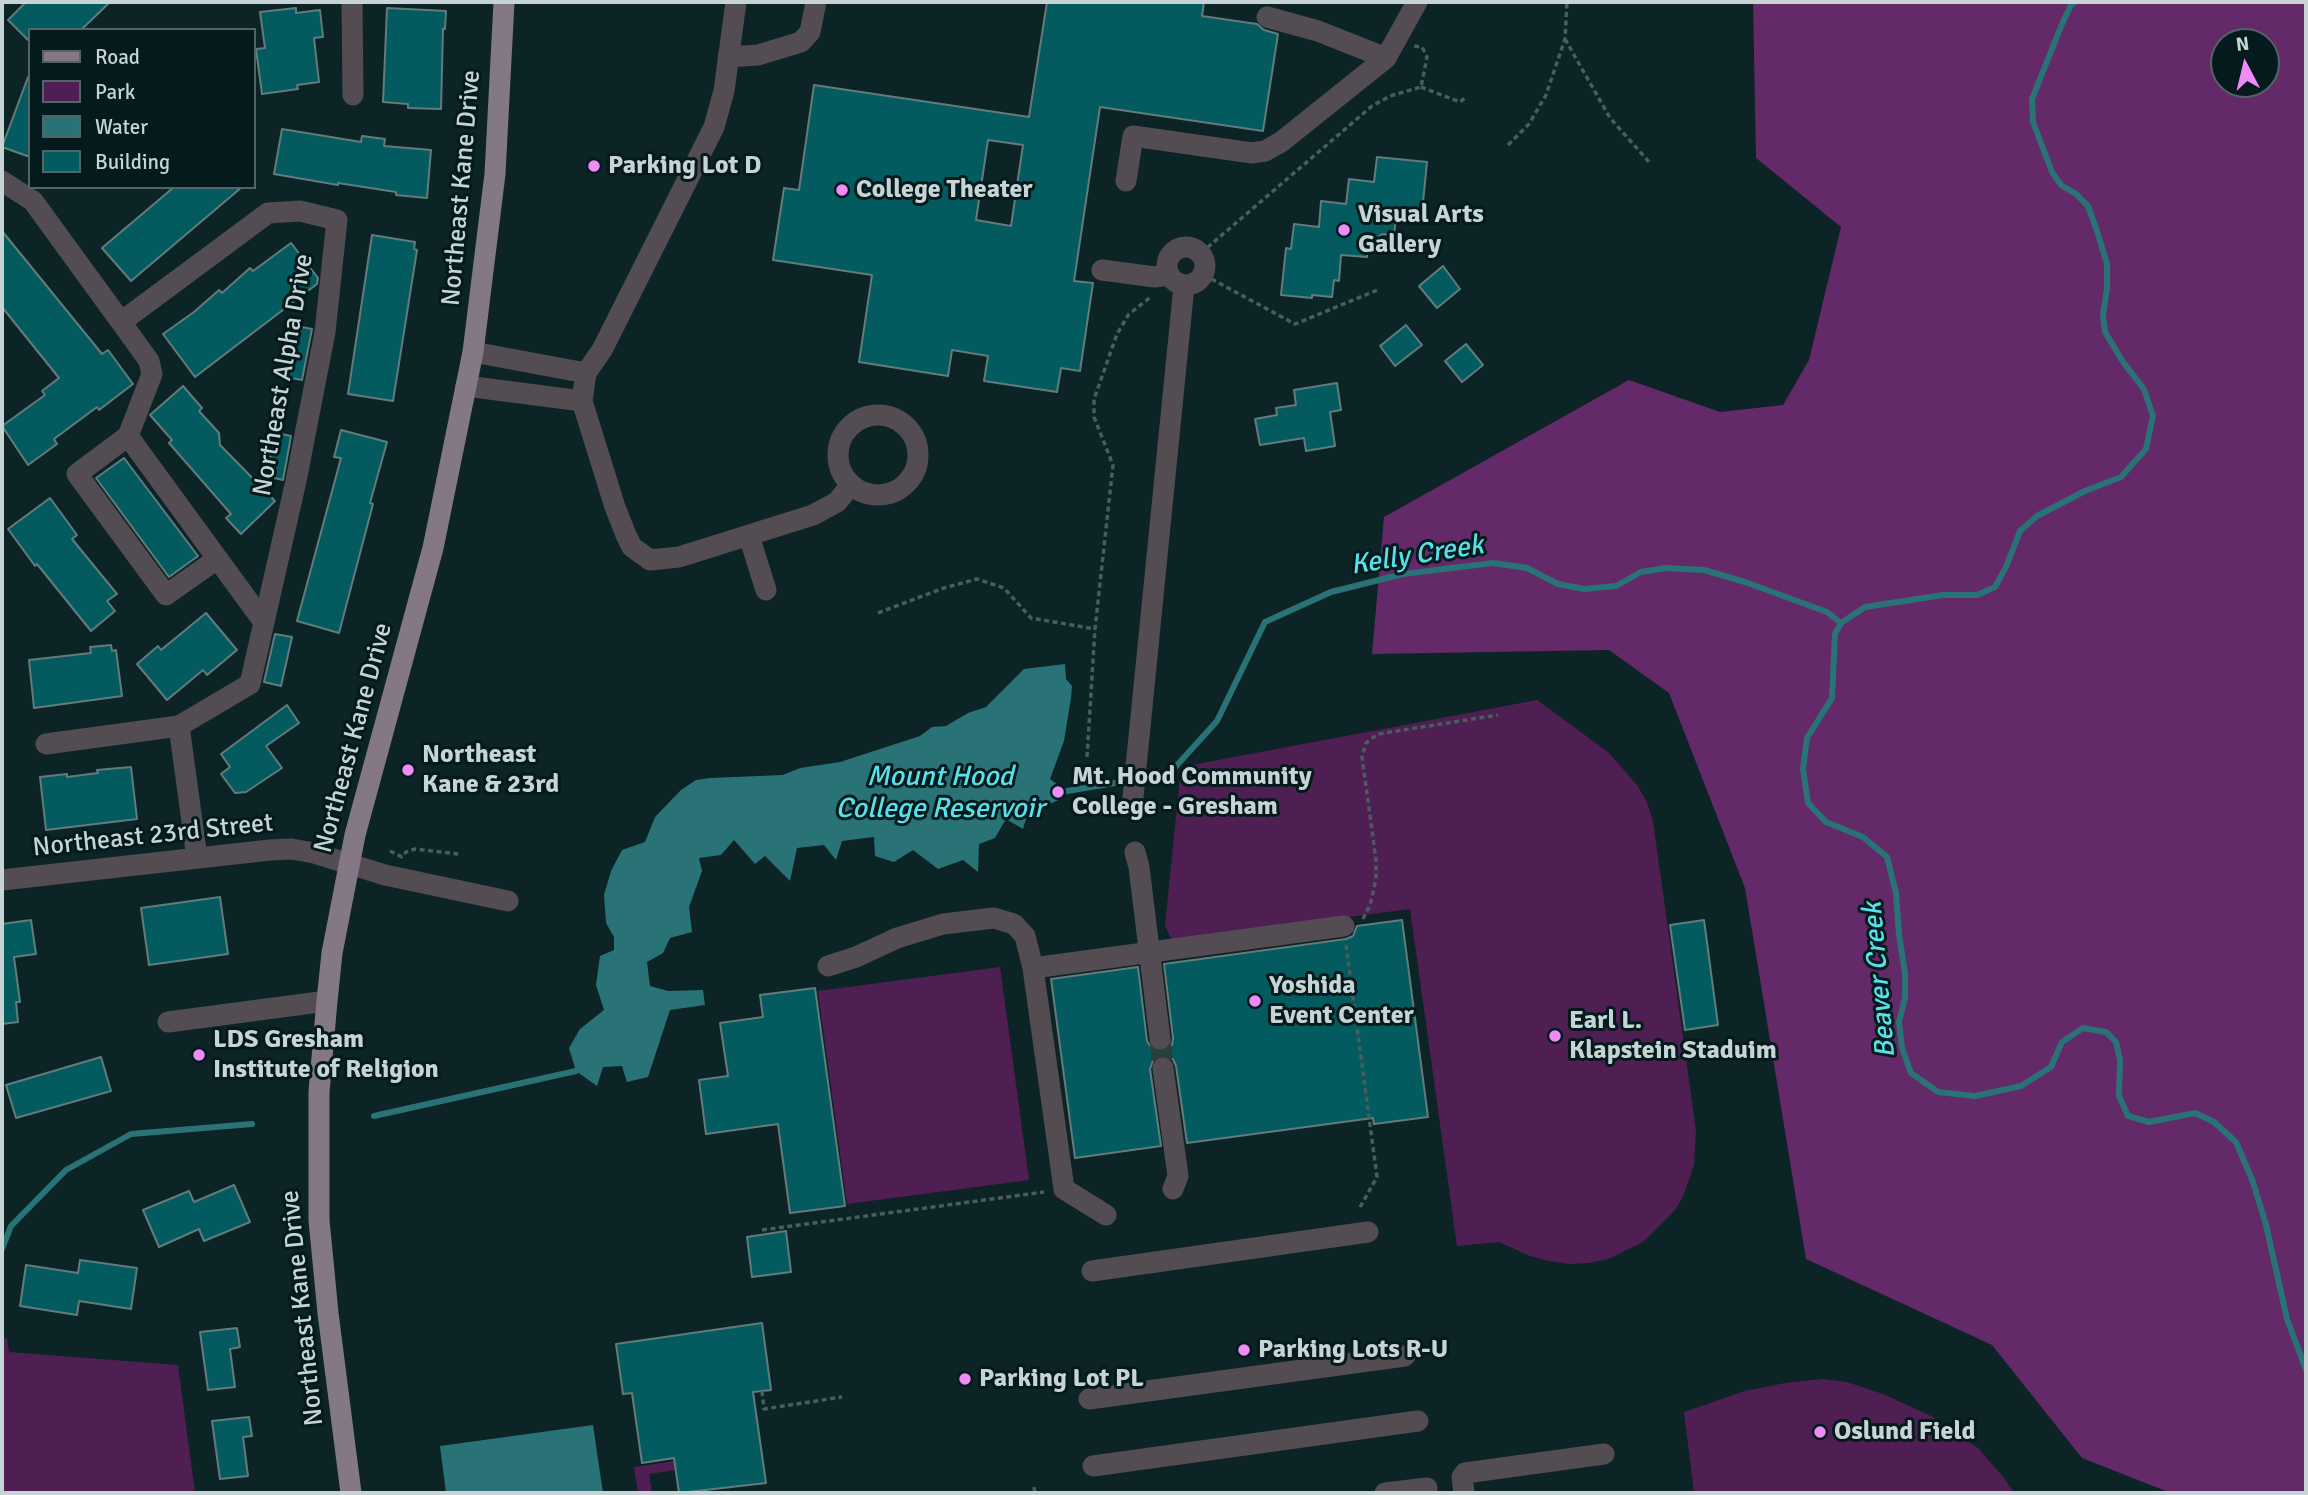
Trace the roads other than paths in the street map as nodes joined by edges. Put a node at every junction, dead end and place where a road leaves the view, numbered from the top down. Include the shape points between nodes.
1 (352, 2) edge
2 (504, 2) edge
3 (736, 2) edge
4 (816, 2) edge
5 (1417, 2) edge
6 (1267, 17) dead end
7 (1390, 51) junction
8 (728, 57) junction
9 (353, 94) dead end
10 (2, 181) edge
11 (1126, 181) dead end
12 (1102, 270) dead end
13 (1176, 281) junction
14 (121, 322) junction
15 (472, 352) junction
16 (586, 373) junction
17 (466, 386) junction
18 (582, 401) junction
19 (128, 436) junction
20 (851, 485) dead end
21 (750, 536) junction
22 (217, 559) junction
23 (766, 590) dead end
24 (263, 621) junction
25 (179, 726) junction
26 (46, 744) dead end
27 (1132, 807) dead end
28 (1135, 852) dead end
29 (197, 858) junction
30 (349, 864) junction
31 (2, 880) edge
32 (508, 901) dead end
33 (1344, 926) road end
34 (1149, 951) junction
35 (828, 966) dead end
36 (1033, 968) junction
37 (327, 1001) junction
38 (168, 1022) dead end
39 (1160, 1039) tunnel mouth
40 (1163, 1068) tunnel mouth
41 (1173, 1189) dead end
42 (1106, 1215) dead end
43 (1368, 1232) dead end
44 (1092, 1271) dead end
45 (1405, 1356) dead end
46 (1089, 1399) dead end
47 (1418, 1421) dead end
48 (1604, 1454) dead end
49 (1093, 1466) dead end
50 (1427, 1488) dead end
51 (351, 1493) edge
52 (1385, 1493) edge
53 (1464, 1493) edge

1 - 9 street
2 - 15 main road, Northeast Kane Drive via 496,161
3 - 8 street
4 - 8 street via 810,32 801,42 758,55
5 - 7 street
6 - 7 street
7 - 11 street via 1265,151 1133,136
8 - 16 street via 713,127 602,350
10 - 14 street via 33,201
12 - 13 street
13 - 13 street via 1167,265 1170,255 1188,246 1201,253 1206,261 1204,275 1193,285
13 - 27 street
14 - 19 street via 149,360 152,374
14 - 24 street, Northeast Alpha Drive via 268,213 300,211 337,220 325,332
15 - 16 street
15 - 17 main road, Northeast Kane Drive
16 - 18 street
17 - 18 street
17 - 30 main road, Northeast Kane Drive via 433,548
18 - 21 street via 632,547 650,560 679,557
19 - 22 street
19 - 22 street via 77,474 166,595
20 - 21 street via 837,502 813,515
21 - 23 street
22 - 24 street
24 - 25 street, Northeast Alpha Drive via 250,684
25 - 26 street
25 - 29 street
28 - 34 street
29 - 30 street, Northeast 23rd Street via 292,849
29 - 31 street, Northeast 23rd Street
30 - 32 street, Northeast 23rd Street
30 - 37 main road, Northeast Kane Drive
33 - 34 street
34 - 36 street
34 - 39 street
35 - 36 street via 943,924 994,918 1014,924 1025,936
36 - 42 street via 1063,1189
37 - 38 street
37 - 51 main road, Northeast Kane Drive via 319,1105 319,1220
40 - 41 street via 1178,1176
43 - 44 street
45 - 46 street
47 - 49 street
48 - 53 street via 1465,1473
50 - 52 street

